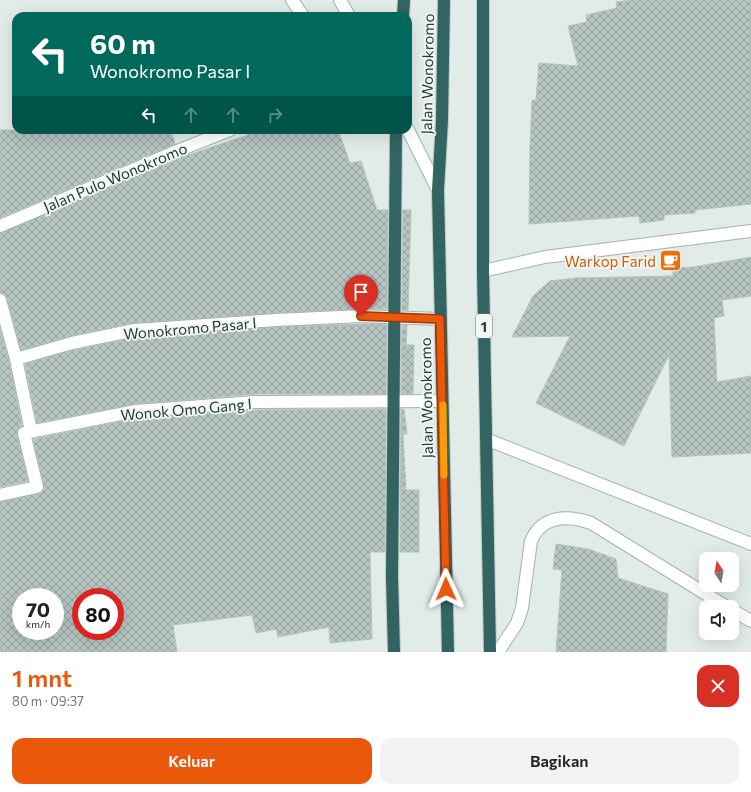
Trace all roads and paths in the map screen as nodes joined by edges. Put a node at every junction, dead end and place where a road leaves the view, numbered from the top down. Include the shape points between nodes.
1 (292, 0) edge
2 (340, 0) edge
3 (404, 0) edge
4 (444, 0) edge
5 (484, 0) edge
6 (300, 12) edge
7 (347, 12) edge
8 (403, 12) edge
9 (220, 134) edge
10 (396, 134) edge
11 (410, 134) edge
12 (438, 190) junction
13 (0, 226) edge
14 (751, 231) edge
15 (483, 271) junction
16 (0, 300) edge
17 (440, 319) junction
18 (16, 359) junction
19 (442, 401) junction
20 (31, 431) junction
21 (486, 439) junction
22 (0, 495) edge
23 (751, 544) edge
24 (717, 600) edge
25 (739, 614) edge
26 (751, 622) edge
27 (394, 652) edge
28 (448, 652) edge
29 (490, 652) edge
30 (498, 652) edge

1 - 6 street
2 - 7 street
3 - 8 highway, Jalan Wonokromo
4 - 12 highway, Jalan Wonokromo
5 - 15 highway, 1
9 - 13 street, Jalan Pulo Wonokromo
10 - 27 highway, Jalan Wonokromo via 392,569
11 - 12 street
12 - 17 highway, Jalan Wonokromo
14 - 15 street via 545,257
15 - 21 highway, 1
16 - 18 street
17 - 18 street, Wonokromo Pasar I via 361,316 135,330 72,343
17 - 19 highway, Jalan Wonokromo
18 - 20 street
19 - 20 street, Wonok Omo Gang I via 255,402 136,411
19 - 28 highway, Jalan Wonokromo
20 - 22 street via 24,433 37,487
21 - 23 street
21 - 29 highway, 1
24 - 30 street via 591,523 567,517 543,524 534,532 522,608 517,623
25 - 26 street

